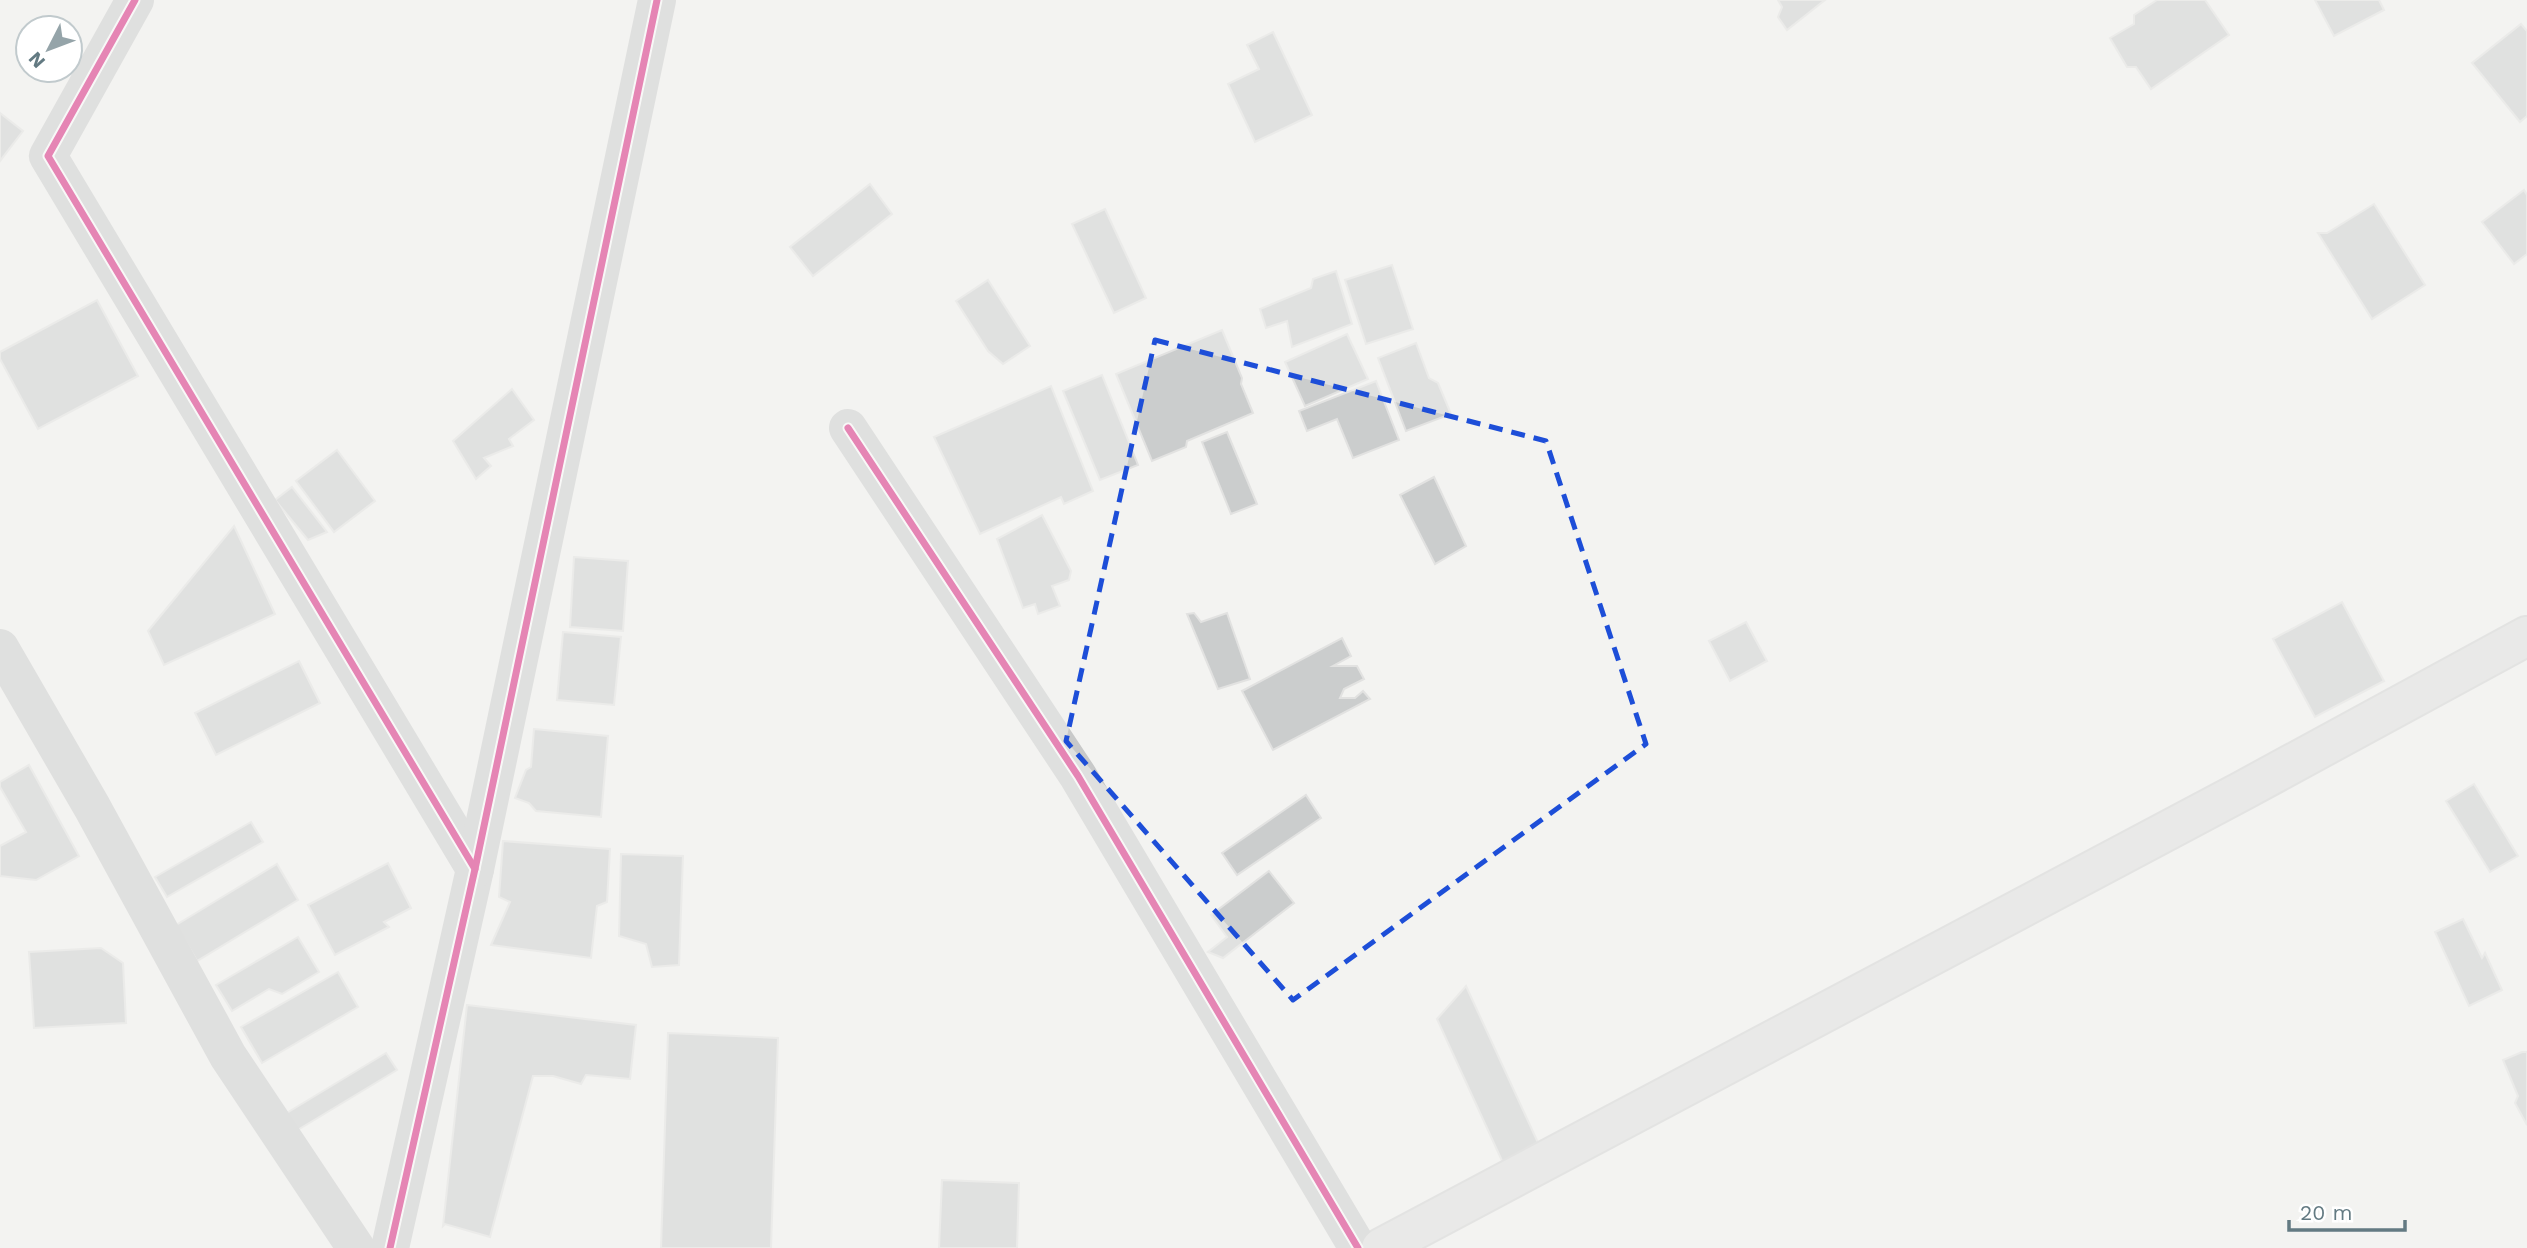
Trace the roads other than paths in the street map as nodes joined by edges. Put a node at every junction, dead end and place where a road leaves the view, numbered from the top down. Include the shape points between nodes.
1 (135, 0) edge
2 (657, 0) edge
3 (848, 428) dead end
4 (2527, 636) edge
5 (0, 648) edge
6 (475, 869) junction
7 (356, 1248) edge
8 (390, 1248) edge
9 (1357, 1248) edge
10 (1381, 1248) edge

1 - 6 street via 48,156
2 - 6 street
3 - 9 street via 1078,776
4 - 10 main road
5 - 7 street via 228,1056
6 - 8 street

